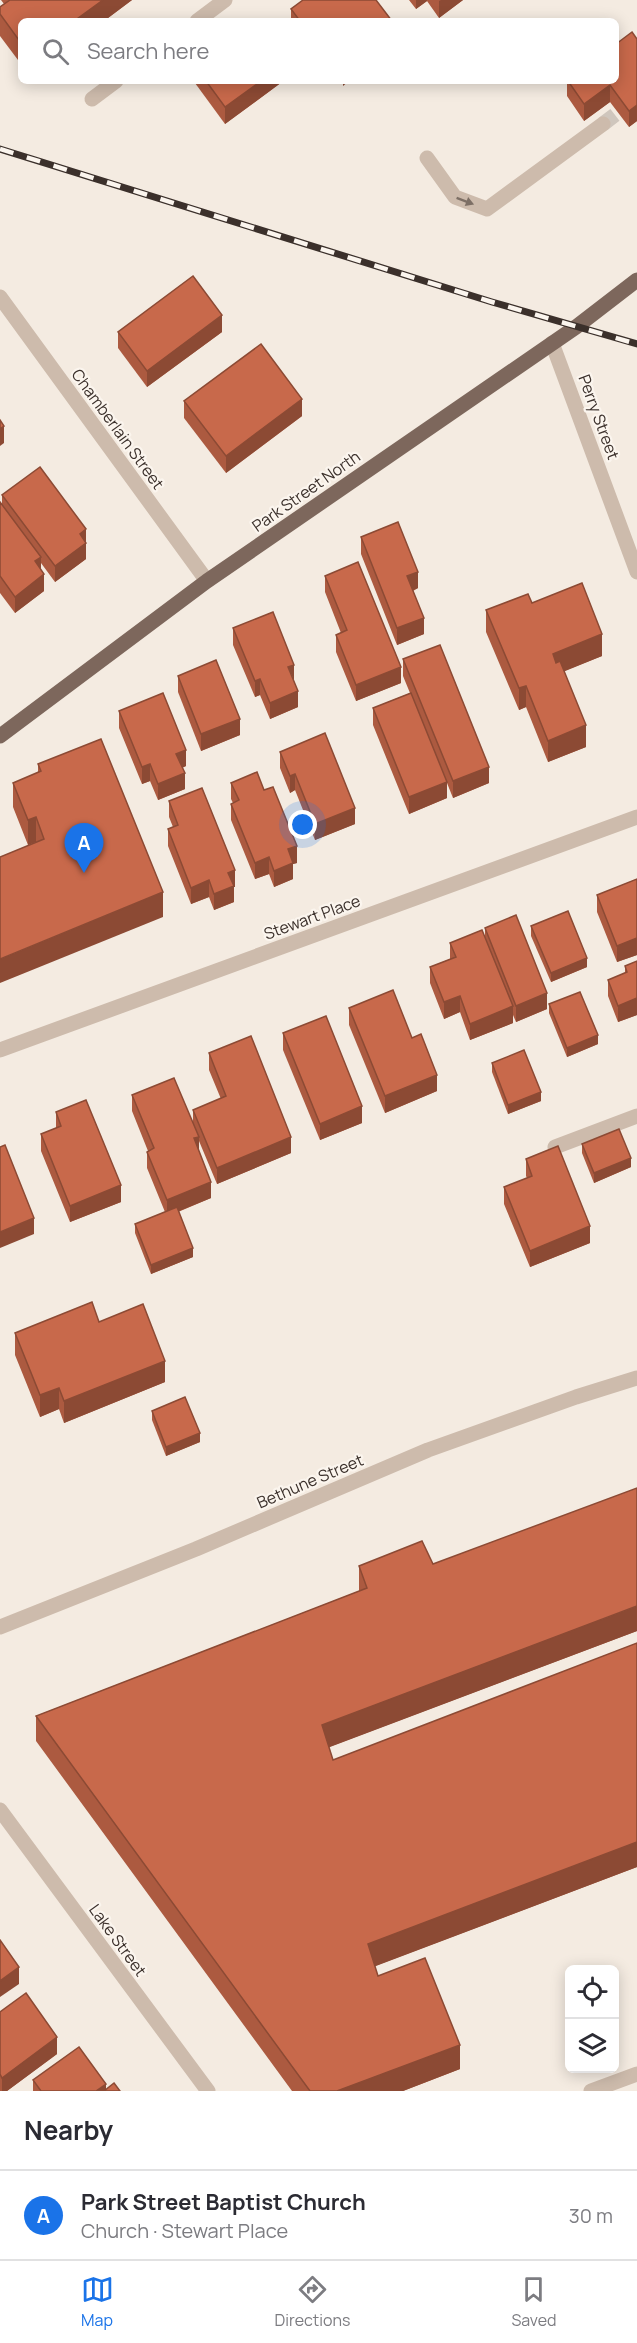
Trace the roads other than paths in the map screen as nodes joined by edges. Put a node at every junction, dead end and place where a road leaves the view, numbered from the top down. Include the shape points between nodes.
1 (225, 0) edge
2 (201, 18) edge
3 (112, 84) edge
4 (92, 99) dead end
5 (603, 124) tunnel mouth
6 (427, 158) dead end
7 (637, 280) edge
8 (0, 297) edge
9 (552, 343) junction
10 (637, 572) edge
11 (207, 581) junction
12 (0, 736) edge
13 (637, 817) edge
14 (0, 1050) edge
15 (637, 1116) edge
16 (555, 1147) edge
17 (637, 1378) edge
18 (0, 1627) edge
19 (0, 1810) edge
20 (637, 2074) edge
21 (208, 2091) edge
22 (591, 2091) edge

1 - 2 street
3 - 4 street
6 -> 5 street via 455,197 487,209
7 - 9 main road, Park Street North
8 - 11 street, Chamberlain Street
9 - 10 street, Perry Street
9 - 11 main road, Park Street North
11 - 12 main road, Park Street North
13 - 14 street, Stewart Place
15 - 16 street
17 - 18 street, Bethune Street via 428,1450
19 - 21 street, Lake Street
20 - 22 street

